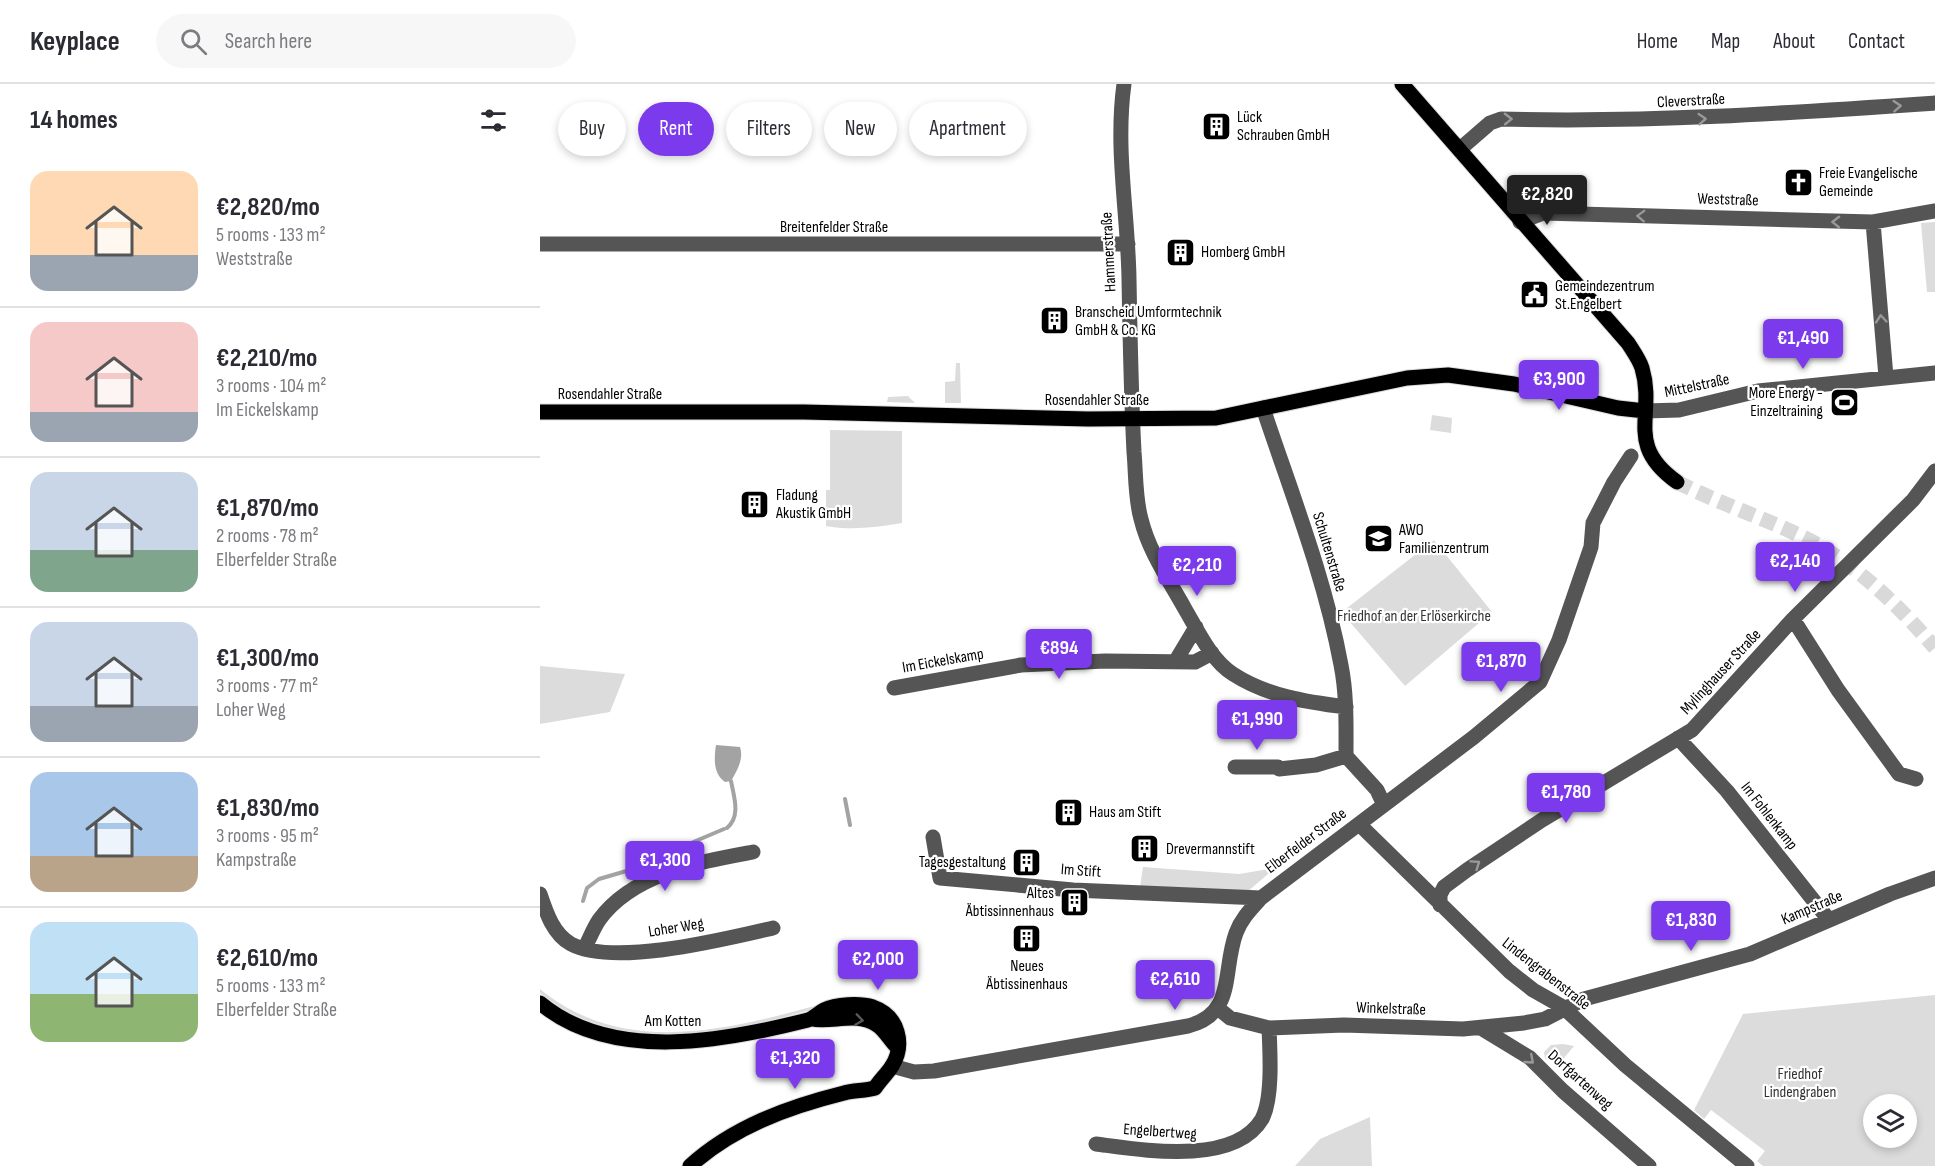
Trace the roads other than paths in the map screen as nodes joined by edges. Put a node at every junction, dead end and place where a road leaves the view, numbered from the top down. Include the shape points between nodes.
1 (1124, 84) edge
2 (1402, 84) edge
3 (1935, 103) edge
4 (1460, 149) junction
5 (1935, 211) edge
6 (1520, 222) junction
7 (1873, 222) junction
8 (540, 244) edge
9 (1128, 244) junction
10 (1935, 373) edge
11 (1886, 377) junction
12 (1263, 408) junction
13 (1645, 411) junction
14 (540, 412) edge
15 (1132, 419) junction
16 (1631, 456) dead end
17 (1935, 471) edge
18 (1677, 482) tunnel mouth
19 (1793, 619) junction
20 (1196, 627) junction
21 (1212, 653) junction
22 (1175, 662) junction
23 (894, 688) dead end
24 (1346, 707) junction
25 (1678, 738) junction
26 (1346, 756) junction
27 (1235, 767) dead end
28 (1916, 779) dead end
29 (1384, 805) junction
30 (1359, 824) junction
31 (933, 837) dead end
32 (753, 852) dead end
33 (1935, 878) edge
34 (540, 894) edge
35 (1261, 898) junction
36 (1440, 905) junction
37 (1829, 920) junction
38 (773, 928) dead end
39 (584, 949) junction
40 (540, 1003) edge
41 (1563, 1007) junction
42 (1225, 1014) junction
43 (1269, 1028) junction
44 (1481, 1028) junction
45 (892, 1066) junction
46 (1096, 1144) dead end
47 (690, 1166) edge
48 (1649, 1166) edge
49 (1747, 1166) edge

1 - 9 street, Hammerstraße via 1121,171
2 - 4 main road
4 -> 3 street, Cleverstraße via 1490,123 1501,119 1691,120
4 - 6 main road
5 - 7 street, Weststraße
7 -> 6 street, Weststraße via 1543,213
6 - 13 main road via 1628,343 1642,367
11 -> 7 street
8 - 9 street, Breitenfelder Straße
9 - 15 street, Hammerstraße
10 - 11 street, Mittelstraße
11 - 13 street, Mittelstraße via 1758,391 1679,410
12 - 13 main road, Rosendahler Straße via 1407,378 1448,375 1514,384
12 - 15 main road, Rosendahler Straße via 1216,418
12 - 24 street, Schultenstraße via 1333,627
13 - 18 main road via 1645,441 1654,461
14 - 15 main road, Rosendahler Straße via 804,412
15 - 20 street via 1141,520 1150,546
16 - 29 street, Elberfelder Straße via 1593,523 1591,547 1540,682
17 - 19 street, Mylinghauser Straße via 1913,500
19 - 25 street, Mylinghauser Straße via 1705,718
19 - 28 street via 1899,774
20 - 21 street
20 - 22 street
21 - 22 street, Im Eickelskamp via 1195,662
21 - 24 street via 1232,673 1272,693
22 - 23 street, Im Eickelskamp via 1021,665
24 - 26 street, Schultenstraße
36 -> 25 street, Mylinghauser Straße via 1444,887 1467,870
25 - 37 street, Im Fohlenkamp via 1727,791
26 - 27 street via 1316,765
26 - 29 street via 1377,790
29 - 30 street, Elberfelder Straße
30 - 35 street, Elberfelder Straße
30 - 36 street, Lindengrabenstraße
31 - 35 street, Im Stift via 940,878 1073,890
32 - 39 street via 681,867 629,892 598,921
33 - 37 street, Kampstraße
34 - 39 street, Loher Weg via 558,933
35 - 42 street, Elberfelder Straße via 1237,931
36 - 41 street, Lindengrabenstraße via 1509,971
37 - 41 street, Kampstraße via 1750,954
38 - 39 street, Loher Weg via 642,951
40 - 45 main road, Am Kotten via 569,1022 621,1038 649,1040 715,1038 812,1019 867,1020 878,1025 896,1046
41 - 44 street, Winkelstraße via 1545,1018
41 - 49 street, Lindengrabenstraße via 1633,1072
42 - 43 street, Winkelstraße
42 - 45 street via 1196,1024 990,1061 914,1072
43 - 44 street, Winkelstraße
43 - 46 street, Engelbertweg via 1267,1100 1262,1120 1243,1140 1213,1153 1182,1155
44 -> 48 street, Dorfgartenweg via 1530,1058
45 - 47 main road via 881,1078 866,1080 847,1092 730,1135

